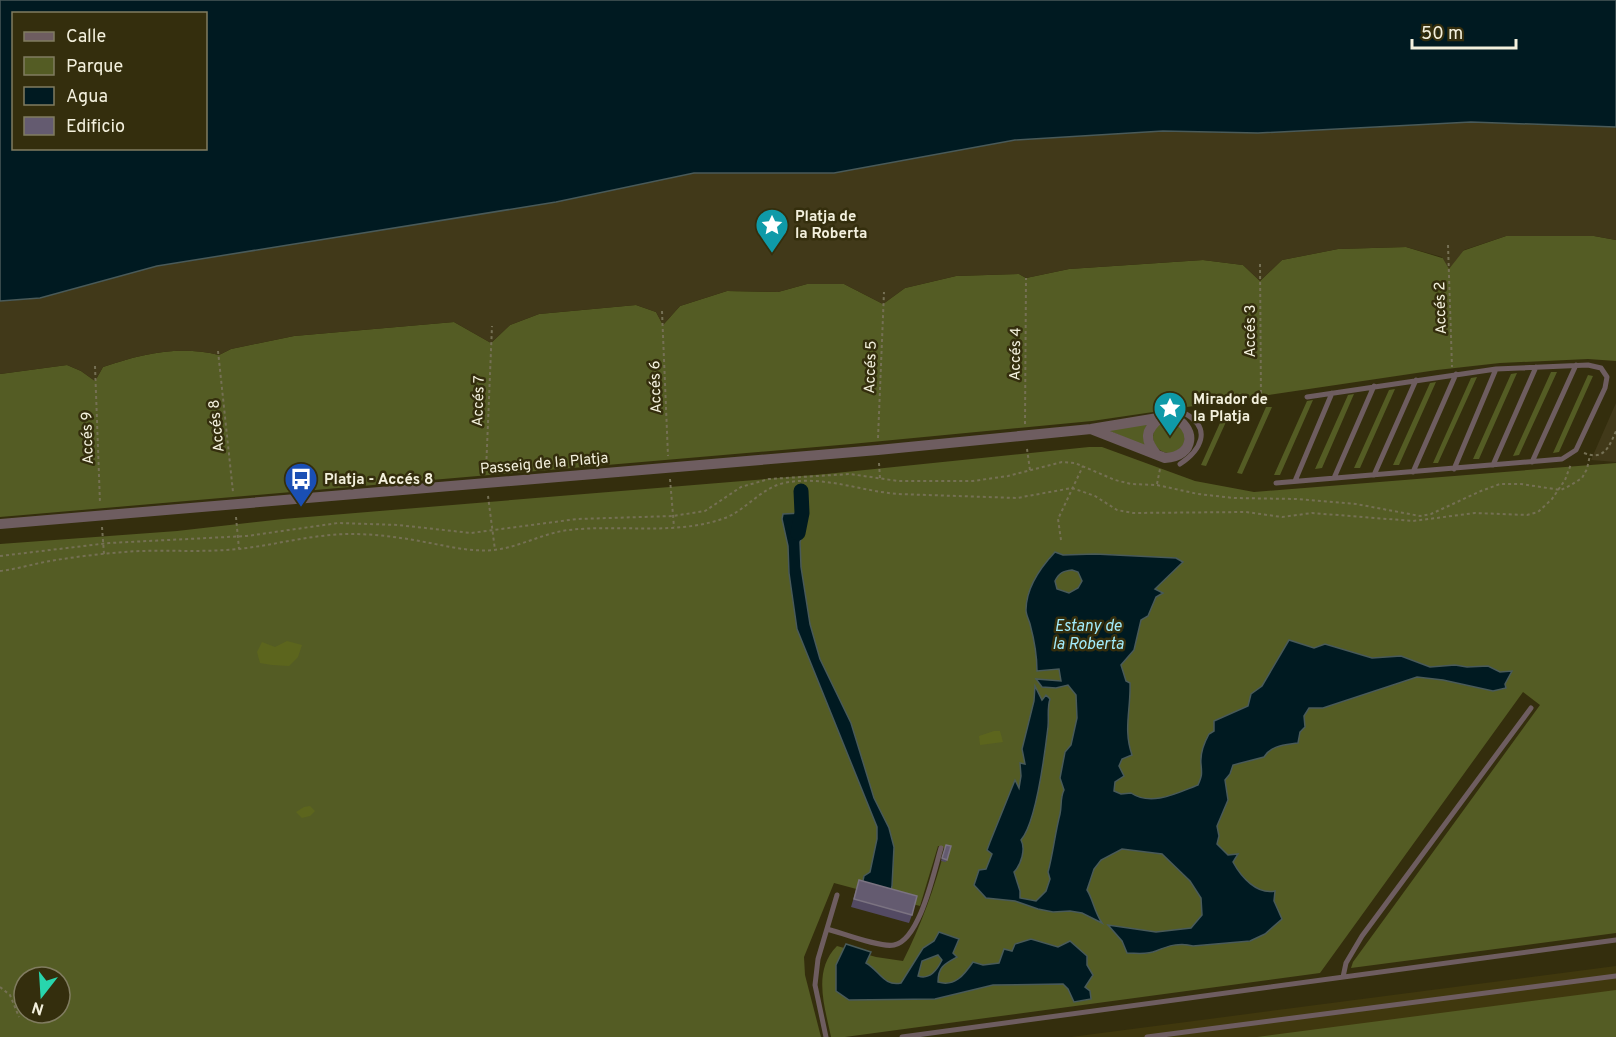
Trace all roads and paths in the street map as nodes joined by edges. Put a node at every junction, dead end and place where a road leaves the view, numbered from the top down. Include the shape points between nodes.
1 (1448, 245) dead end
2 (1260, 264) dead end
3 (1026, 278) dead end
4 (884, 292) dead end
5 (662, 311) dead end
6 (492, 326) dead end
7 (218, 351) dead end
8 (1576, 365) junction
9 (95, 366) dead end
10 (1536, 367) junction
11 (1496, 369) junction
12 (1454, 372) junction
13 (1416, 380) junction
14 (1374, 386) junction
15 (1332, 393) junction
16 (1307, 397) dead end
17 (1261, 399) dead end
18 (1186, 414) dead end
19 (1161, 418) junction
20 (1091, 429) junction
21 (1024, 430) dead end
22 (1616, 431) edge
23 (1026, 443) dead end
24 (877, 444) dead end
25 (1576, 450) junction
26 (1569, 455) junction
27 (1590, 455) junction
28 (879, 458) dead end
29 (1159, 460) junction
30 (668, 462) dead end
31 (1532, 462) junction
32 (1180, 464) dead end
33 (1493, 465) junction
34 (1083, 466) junction
35 (1454, 468) junction
36 (1030, 470) junction
37 (1413, 472) junction
38 (669, 475) dead end
39 (1374, 475) junction
40 (486, 477) dead end
41 (880, 478) junction
42 (1334, 478) junction
43 (1295, 481) junction
44 (1276, 483) dead end
45 (1157, 485) junction
46 (1072, 488) junction
47 (488, 490) dead end
48 (1558, 490) junction
49 (234, 498) dead end
50 (100, 509) dead end
51 (235, 511) dead end
52 (673, 516) junction
53 (101, 522) dead end
54 (0, 524) edge
55 (674, 527) junction
56 (492, 531) junction
57 (238, 537) junction
58 (1061, 540) dead end
59 (103, 543) junction
60 (239, 549) junction
61 (495, 550) junction
62 (105, 554) junction
63 (0, 556) edge
64 (0, 571) edge
65 (1531, 708) dead end
66 (941, 848) dead end
67 (837, 895) dead end
68 (827, 928) junction
69 (1616, 940) edge
70 (1616, 976) edge
71 (1343, 977) junction
72 (0, 987) edge
73 (12, 1002) edge
74 (826, 1037) edge
75 (902, 1037) edge
76 (1146, 1037) edge

1 - 12 path, Accés 2
2 - 17 path, Accés 3
3 - 21 path, Accés 4
4 - 24 path, Accés 5
5 - 30 path, Accés 6
6 - 40 path, Accés 7
7 - 49 path, Accés 8
8 - 10 lane
8 - 25 lane via 1601,368 1607,383
8 - 31 lane
9 - 50 path, Accés 9
10 - 11 lane
10 - 33 lane
11 - 12 lane
11 - 35 lane
12 - 13 lane
12 - 37 lane
13 - 14 lane
13 - 39 lane
14 - 15 lane
14 - 42 lane
15 - 16 lane
15 - 43 lane
18 - 32 lane via 1202,432 1193,454
19 - 20 street, Passeig de la Platja
19 - 29 street via 1148,433
19 - 29 street, Passeig de la Platja via 1180,420 1190,435 1183,453
20 - 29 street, Passeig de la Platja
20 - 54 street, Passeig de la Platja
22 - 27 path via 1606,452
23 - 36 path
25 - 26 lane
25 - 27 path
26 - 31 lane via 1554,461
26 - 48 path via 1570,469
27 - 48 path via 1582,478
28 - 41 path
29 - 45 path
31 - 33 lane
33 - 35 lane
34 - 36 path via 1062,462
34 - 45 path via 1124,483
34 - 46 path, bridge
35 - 37 lane
36 - 41 path via 973,481
37 - 39 lane
38 - 52 path
39 - 42 lane
41 - 52 path via 850,474 756,482 741,487 705,511
42 - 43 lane
43 - 44 lane
45 - 48 path via 1234,498 1356,504 1413,516 1431,514 1500,484
46 - 48 path via 1123,512 1246,512 1282,517 1312,513 1413,521 1475,513 1532,514
46 - 55 path via 1017,498 898,495 845,484 792,482 770,488 725,518
46 - 58 path, bridge via 1058,519
47 - 56 path
51 - 57 path
52 - 55 path
52 - 56 path via 577,519
53 - 59 path
55 - 61 path via 568,530
56 - 57 path via 338,523
56 - 61 path
57 - 59 path
57 - 60 path
59 - 62 path
59 - 63 path
60 - 61 path via 297,538 350,534
60 - 62 path
62 - 64 path
65 - 71 lane via 1362,936 1346,963
66 - 68 lane via 923,908 914,930 904,941 894,946 874,943
67 - 68 lane
68 - 74 lane via 815,985
69 - 71 lane
70 - 76 lane
71 - 75 lane
72 - 73 path

